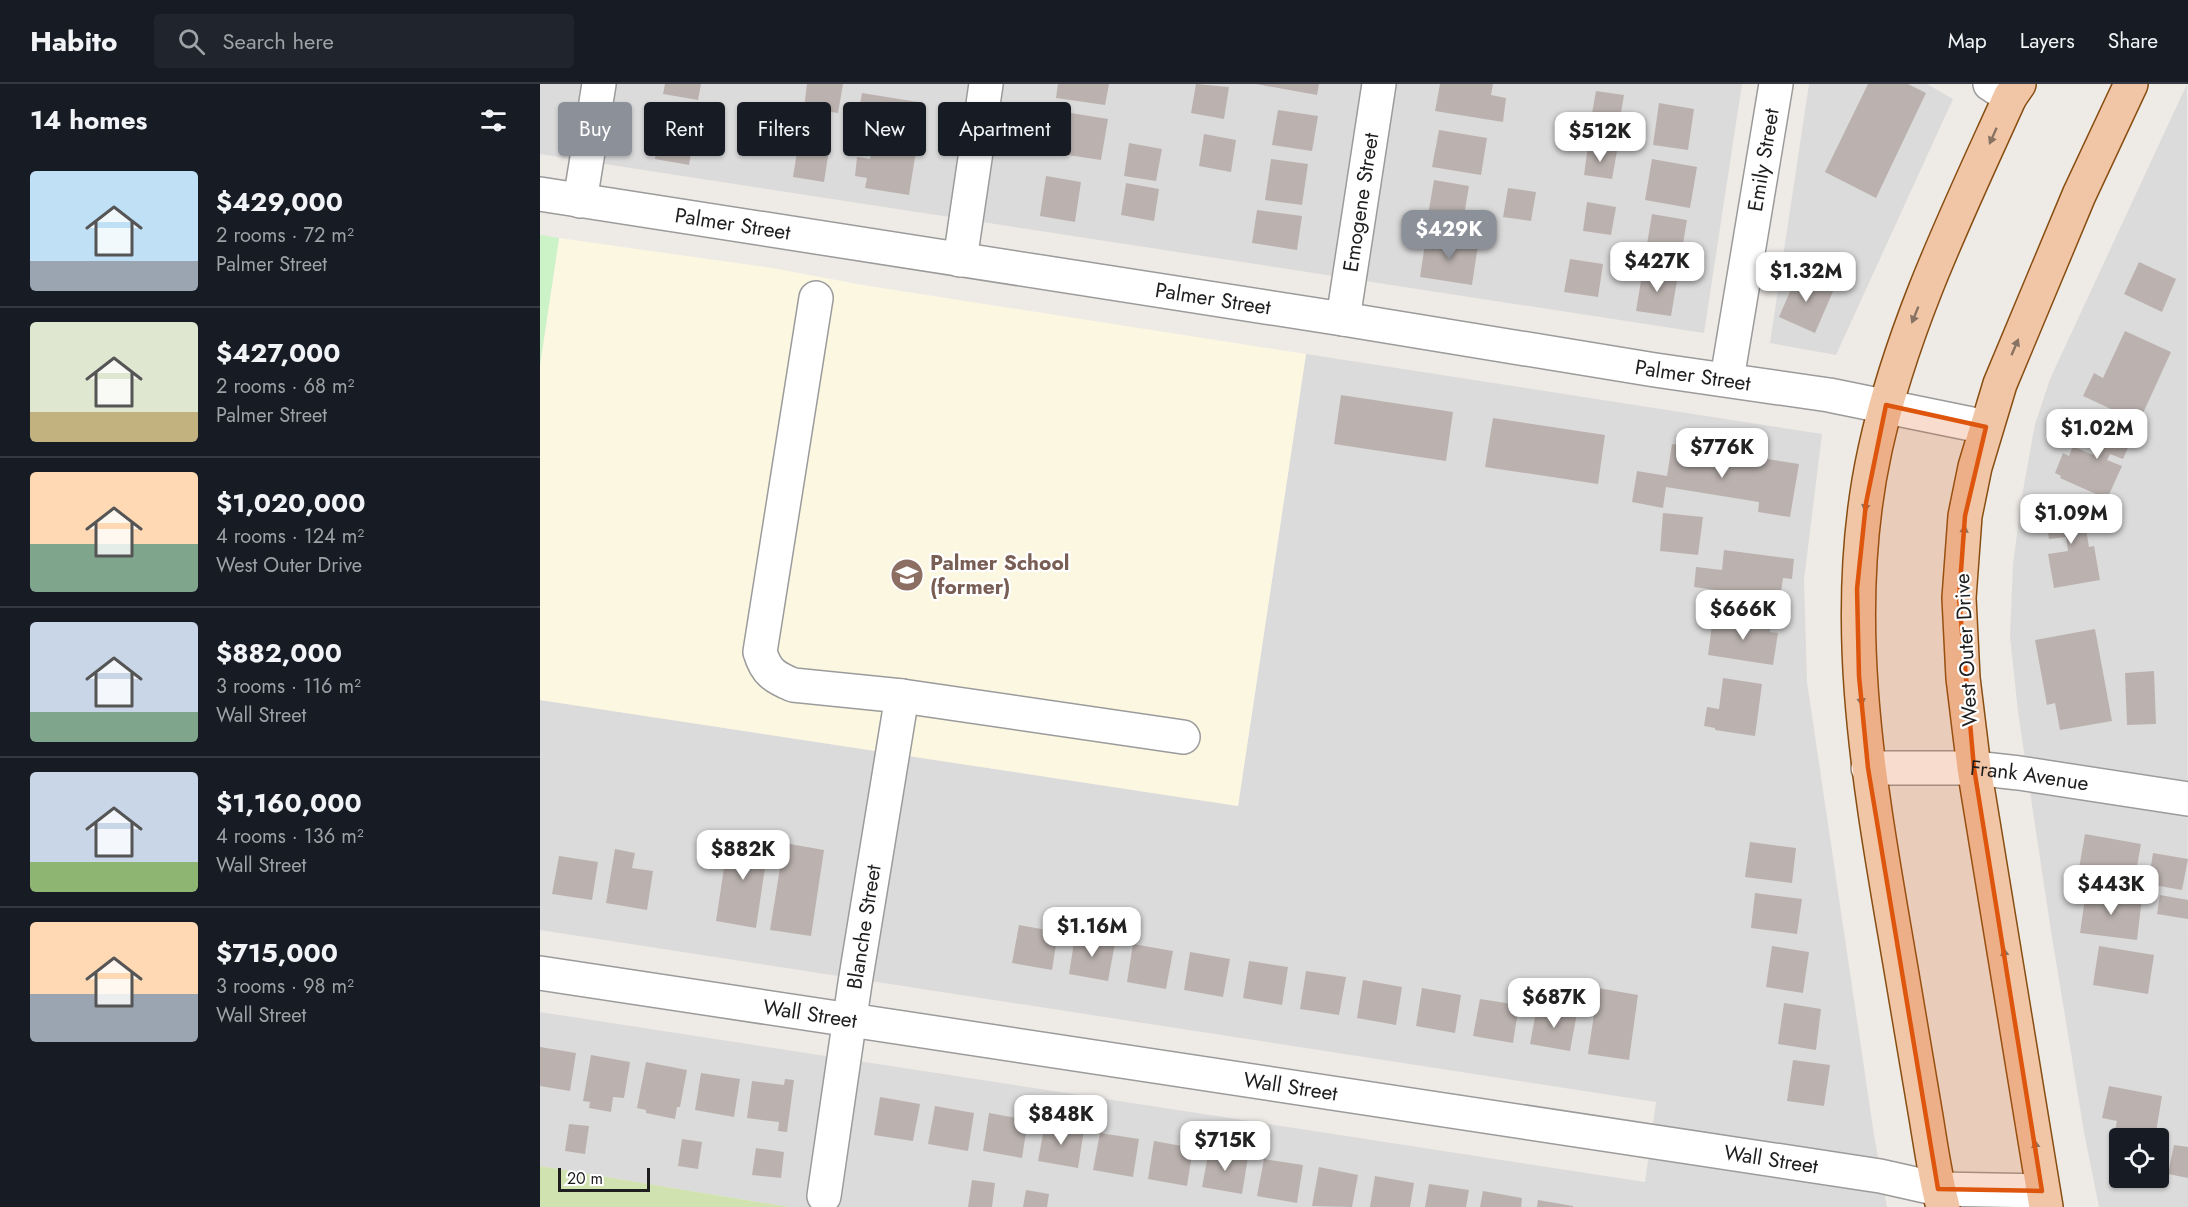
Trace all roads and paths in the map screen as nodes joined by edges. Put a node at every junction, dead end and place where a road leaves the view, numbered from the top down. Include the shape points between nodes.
1 (599, 84) edge
2 (986, 84) edge
3 (1379, 84) edge
4 (1776, 84) edge
5 (2131, 84) edge
6 (2006, 88) edge
7 (540, 194) edge
8 (580, 201) junction
9 (960, 260) junction
10 (816, 298) dead end
11 (1342, 319) junction
12 (1726, 379) junction
13 (1886, 405) junction
14 (1986, 427) junction
15 (902, 696) junction
16 (1184, 737) dead end
17 (1869, 768) junction
18 (1974, 768) junction
19 (2188, 799) edge
20 (540, 973) edge
21 (849, 1020) junction
22 (824, 1196) dead end
23 (1940, 1198) edge
24 (2044, 1199) edge

1 - 8 street
2 - 9 street
3 - 11 street, Emogene Street
4 - 12 street, Emily Street
14 -> 5 main road, West Outer Drive via 2074,206
6 -> 13 main road via 1904,343
7 - 8 street, Palmer Street
8 - 9 street, Palmer Street
9 - 11 street, Palmer Street
10 - 15 street via 760,652 764,666 776,678 793,685
11 - 12 street, Palmer Street
12 - 13 street, Palmer Street
13 - 14 street, Palmer Street
13 -> 17 main road via 1874,452 1857,589 1859,676
18 -> 14 main road, West Outer Drive via 1963,678 1959,598 1965,516
15 - 16 street
15 - 21 street, Blanche Street
17 - 18 street, Frank Avenue
17 - 23 main road
18 - 19 street, Frank Avenue
24 -> 18 main road, West Outer Drive
20 - 21 street, Wall Street
21 - 22 street, Blanche Street
21 - 23 street, Wall Street via 1880,1176
23 - 24 street, Wall Street

